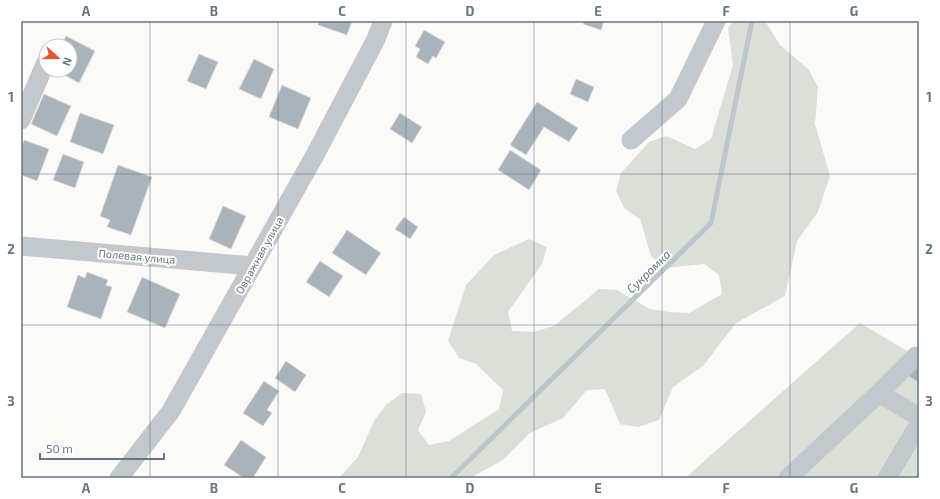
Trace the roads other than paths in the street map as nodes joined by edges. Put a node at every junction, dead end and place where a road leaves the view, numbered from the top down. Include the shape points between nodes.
1 (383, 21) edge
2 (716, 21) edge
3 (39, 78) edge
4 (21, 120) edge
5 (631, 140) dead end
6 (21, 246) edge
7 (253, 266) junction
8 (916, 356) dead end
9 (880, 393) junction
10 (919, 417) edge
11 (919, 424) edge
12 (119, 478) edge
13 (788, 478) edge
14 (886, 478) edge

1 - 7 street, Овражная улица via 376,40 315,155
2 - 5 street via 678,99
3 - 4 street
6 - 7 street, Полевая улица
7 - 12 street, Овражная улица via 171,411
8 - 9 street
9 - 10 street
9 - 13 street
11 - 14 street

